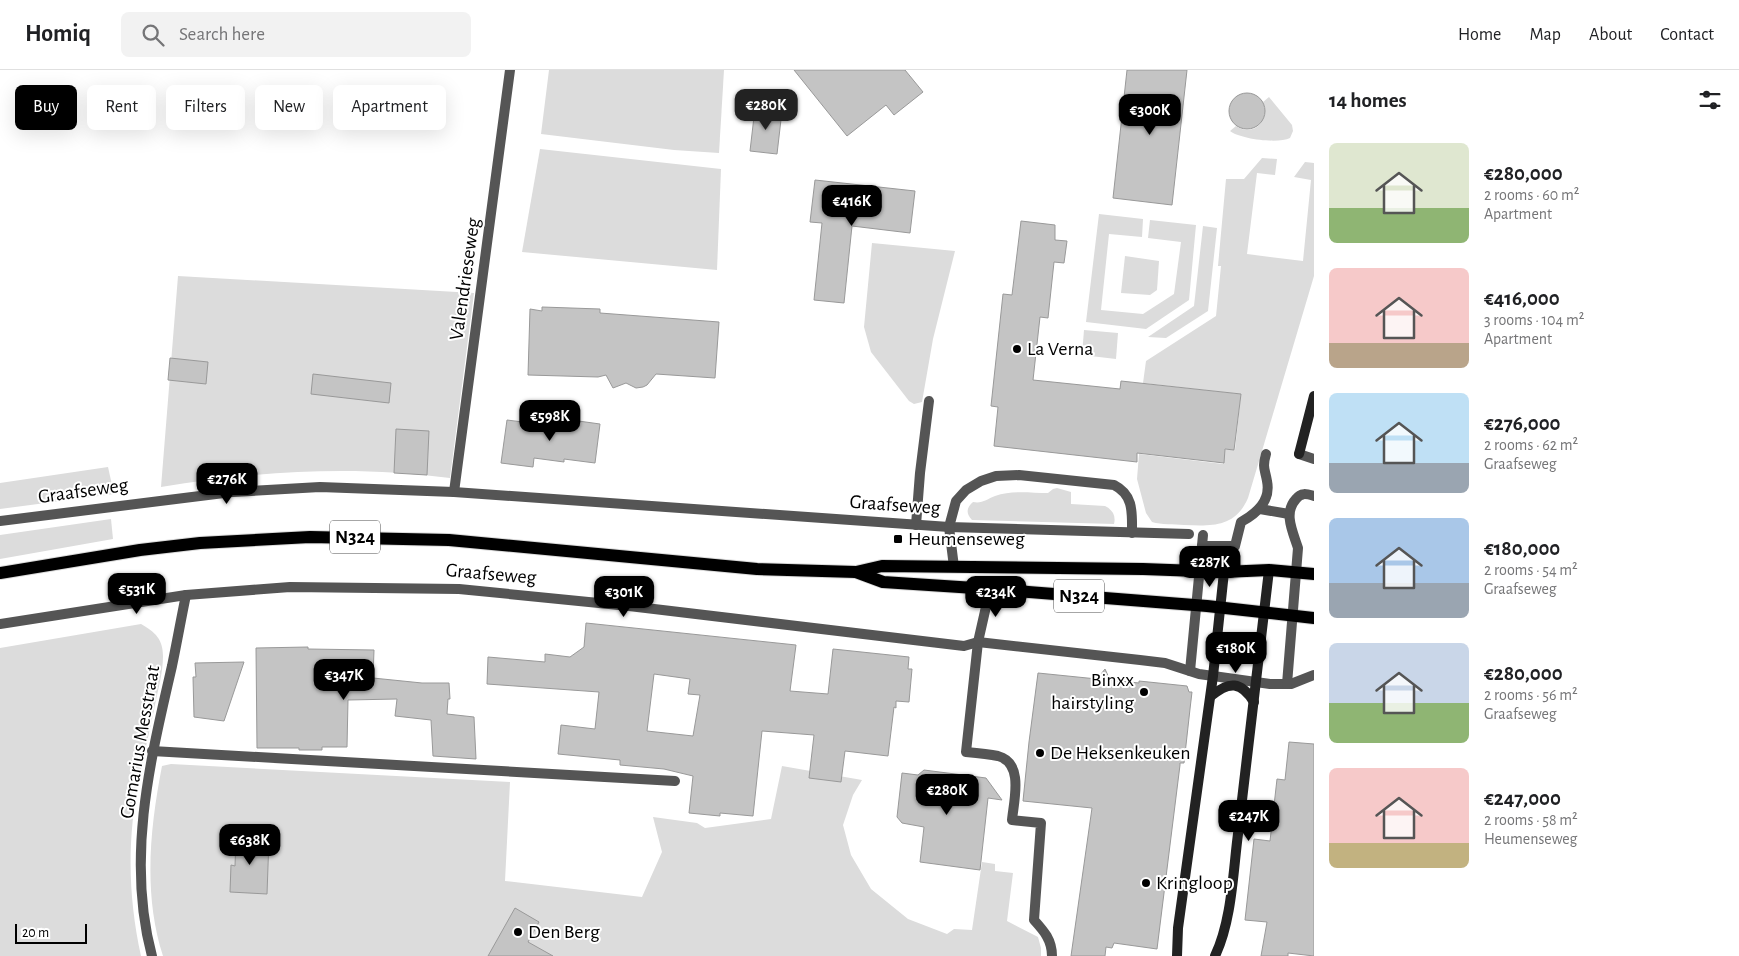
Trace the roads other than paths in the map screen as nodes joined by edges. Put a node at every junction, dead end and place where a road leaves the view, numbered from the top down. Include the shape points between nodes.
1 (510, 70) edge
2 (1314, 396) edge
3 (929, 402) dead end
4 (1266, 454) dead end
5 (1314, 460) edge
6 (454, 492) junction
7 (1314, 496) edge
8 (1260, 509) junction
9 (1290, 514) junction
10 (0, 521) edge
11 (916, 525) junction
12 (950, 527) junction
13 (1132, 533) junction
14 (1189, 534) dead end
15 (1203, 534) dead end
16 (1202, 546) junction
17 (954, 567) junction
18 (1269, 570) junction
19 (1199, 571) junction
20 (856, 572) junction
21 (1224, 572) junction
22 (1297, 573) junction
23 (0, 574) edge
24 (1314, 574) edge
25 (990, 588) junction
26 (186, 595) junction
27 (1196, 605) junction
28 (1221, 607) junction
29 (1264, 612) junction
30 (1292, 616) junction
31 (1314, 618) edge
32 (0, 624) edge
33 (978, 642) junction
34 (1190, 671) junction
35 (1314, 675) edge
36 (1214, 676) junction
37 (1256, 682) junction
38 (1287, 684) junction
39 (1211, 696) junction
40 (1254, 702) junction
41 (152, 751) junction
42 (675, 781) dead end
43 (1180, 954) edge
44 (152, 956) edge
45 (1052, 956) edge
46 (1215, 956) edge

1 - 6 street, Valendrieseweg
2 - 5 street via 1299,454
3 - 11 street
4 - 8 street via 1263,471 1268,491
6 - 10 street, Graafseweg via 320,488 232,492
6 - 11 street, Graafseweg
7 - 9 street via 1299,496 1291,506
8 - 9 street
8 - 16 street via 1241,522 1235,546
9 - 22 street via 1298,548
11 - 12 street, Graafseweg
12 - 13 street, Graafseweg
12 - 13 street via 956,501 966,490 996,476 1019,475 1114,485 1122,489 1132,509
12 - 17 street, Graafseweg
13 - 14 street, Graafseweg
15 - 16 street
16 - 19 street
17 - 19 main road, Graafseweg / N324
17 - 20 main road, Graafseweg / N324 via 882,566
18 - 21 main road, Graafseweg / N324
18 - 22 main road, Graafseweg / N324
18 - 29 street
19 - 21 main road, Graafseweg / N324
19 - 27 street
20 - 23 main road, Graafseweg / N324 via 720,566 449,540 310,537 140,550
20 - 25 main road, Graafseweg / N324 via 883,582
21 - 28 street
22 - 24 main road, Graafseweg / N324
22 - 30 street
25 - 27 main road, Graafseweg / N324
25 - 33 street
26 - 32 street, Graafseweg
26 - 33 street, Graafseweg via 290,587 459,589 964,646
26 - 41 street, Gomarius Messtraat
27 - 28 main road, Graafseweg / N324
27 - 34 street
28 - 29 main road, Graafseweg / N324
28 - 36 street
29 - 30 main road, Graafseweg / N324
29 - 37 street
30 - 31 main road, Graafseweg / N324
30 - 38 street
33 - 34 street, Graafseweg via 1165,663
33 - 45 street via 966,752 1007,760 1015,776 1012,820 1041,823 1034,920 1049,938
34 - 36 street, Graafseweg
35 - 38 street, Graafseweg
36 - 37 street, Graafseweg
36 - 39 street
37 - 38 street, Graafseweg
37 - 40 street
39 - 40 street via 1220,688 1241,687
39 - 43 street via 1180,918
40 - 46 street via 1229,904 1223,937
41 - 42 street
41 - 44 street, Gomarius Messtraat via 140,865 142,905

